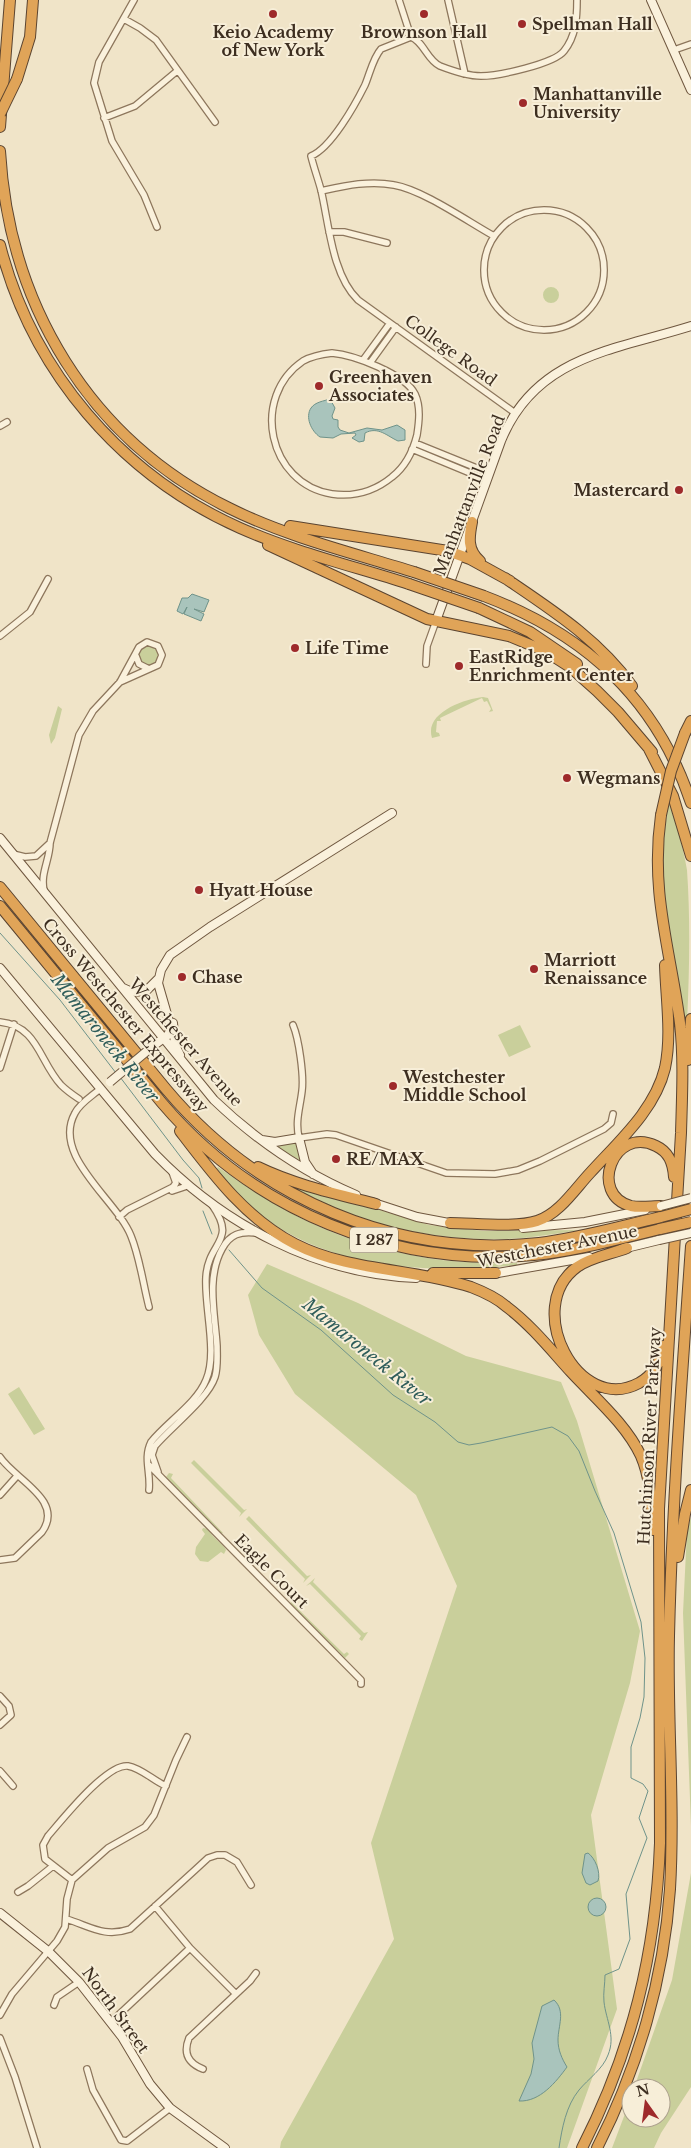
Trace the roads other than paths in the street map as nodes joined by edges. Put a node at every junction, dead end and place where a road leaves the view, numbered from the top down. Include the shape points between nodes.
1 (10, 0) edge
2 (34, 0) edge
3 (134, 0) edge
4 (399, 0) edge
5 (448, 0) edge
6 (577, 0) edge
7 (651, 0) edge
8 (124, 19) junction
9 (411, 37) junction
10 (691, 44) edge
11 (674, 50) junction
12 (177, 71) junction
13 (465, 74) junction
14 (691, 90) edge
15 (0, 114) edge
16 (104, 118) junction
17 (215, 122) dead end
18 (0, 127) edge
19 (0, 151) edge
20 (321, 191) junction
21 (157, 227) dead end
22 (329, 232) junction
23 (494, 236) junction
24 (387, 243) dead end
25 (0, 245) edge
26 (390, 323) junction
27 (691, 326) edge
28 (396, 327) junction
29 (363, 360) junction
30 (370, 364) junction
31 (515, 413) junction
32 (7, 422) dead end
33 (0, 426) edge
34 (415, 443) junction
35 (412, 449) junction
36 (488, 476) junction
37 (213, 500) junction
38 (215, 516) junction
39 (472, 522) junction
40 (459, 556) junction
41 (48, 580) dead end
42 (510, 581) junction
43 (436, 621) junction
44 (0, 636) edge
45 (136, 654) junction
46 (426, 664) dead end
47 (149, 669) junction
48 (120, 682) junction
49 (691, 721) edge
50 (660, 734) junction
51 (652, 752) junction
52 (691, 803) edge
53 (392, 814) dead end
54 (0, 838) edge
55 (50, 843) junction
56 (12, 853) junction
57 (691, 856) edge
58 (0, 887) edge
59 (46, 895) junction
60 (0, 906) edge
61 (663, 932) junction
62 (0, 968) edge
63 (159, 977) junction
64 (120, 986) junction
65 (166, 1010) junction
66 (691, 1019) edge
67 (0, 1022) edge
68 (14, 1024) junction
69 (293, 1025) dead end
70 (162, 1039) junction
71 (0, 1068) edge
72 (141, 1077) junction
73 (197, 1082) junction
74 (100, 1090) junction
75 (80, 1099) dead end
76 (613, 1114) dead end
77 (681, 1133) junction
78 (299, 1138) junction
79 (258, 1139) junction
80 (224, 1148) junction
81 (172, 1172) junction
82 (314, 1176) junction
83 (188, 1186) junction
84 (691, 1198) edge
85 (376, 1204) junction
86 (212, 1205) junction
87 (661, 1206) junction
88 (677, 1208) junction
89 (691, 1209) edge
90 (119, 1217) junction
91 (691, 1222) edge
92 (450, 1223) junction
93 (257, 1233) junction
94 (691, 1233) edge
95 (691, 1246) edge
96 (627, 1248) junction
97 (397, 1272) junction
98 (496, 1273) junction
99 (689, 1273) junction
100 (432, 1278) junction
101 (671, 1298) junction
102 (148, 1307) dead end
103 (691, 1323) edge
104 (0, 1457) edge
105 (149, 1465) junction
106 (17, 1476) junction
107 (161, 1479) junction
108 (149, 1490) dead end
109 (691, 1490) edge
110 (0, 1495) edge
111 (0, 1502) edge
112 (0, 1560) edge
113 (658, 1600) junction
114 (670, 1600) junction
115 (361, 1684) dead end
116 (0, 1696) edge
117 (0, 1725) edge
118 (187, 1737) dead end
119 (0, 1771) edge
120 (13, 1786) dead end
121 (166, 1786) junction
122 (53, 1866) junction
123 (72, 1880) junction
124 (251, 1885) dead end
125 (18, 1892) dead end
126 (155, 1906) junction
127 (0, 1913) edge
128 (66, 1919) junction
129 (190, 1948) junction
130 (49, 1952) junction
131 (256, 1973) dead end
132 (79, 1982) junction
133 (236, 1994) junction
134 (54, 2004) dead end
135 (0, 2015) edge
136 (111, 2022) junction
137 (0, 2038) edge
138 (87, 2069) dead end
139 (203, 2069) dead end
140 (170, 2108) junction
141 (37, 2148) edge
142 (225, 2148) edge
143 (582, 2148) edge
144 (597, 2148) edge

1 - 18 highway
2 - 15 highway, bridge via 30,37 17,79
3 - 8 street
4 - 9 street
5 - 13 street
6 - 13 street via 576,23 563,52 508,72 482,76
7 - 11 main road
8 - 12 street via 156,40
8 - 16 street via 95,72 94,83
9 - 13 street via 432,60
9 - 20 street, College Road via 381,49 350,110 326,145 310,156
10 - 11 street
11 - 14 main road
12 - 16 street via 135,106
12 - 17 street
16 - 21 street via 117,151 144,195
19 - 37 highway via 6,208 17,256 34,303 60,354 94,401 133,443 172,474
20 - 22 street, College Road
20 - 23 street via 353,184 394,185 441,206
22 - 24 street via 344,232
22 - 26 street, College Road via 351,293
23 - 23 street via 512,219 527,212 560,211 570,215 592,232 604,260 604,283 594,306 576,322 558,329 537,330 510,320 490,298 485,285 484,264
25 - 38 highway via 13,288 30,327 79,405 144,470
26 - 28 street, College Road
26 - 29 street
27 - 31 main road, Manhattanville Road via 605,350 575,362 541,384
28 - 30 street
28 - 31 street, College Road
29 - 30 street
29 - 35 street via 332,353 305,360 293,370 276,395 272,410 273,441 278,455 287,468 306,484 325,493 340,495 356,494 384,484 396,474
30 - 34 street via 400,380 415,394 419,416
31 - 36 main road, Manhattanville Road via 503,434
32 - 33 street
34 - 35 street
34 - 36 street
35 - 36 street
36 - 39 main road, Manhattanville Road
37 - 40 highway via 296,528 442,550
37 - 50 highway, bridge via 276,528 484,596 541,621 583,648 608,670 631,694
38 - 43 highway via 242,532 419,616
38 - 51 highway, bridge via 269,540 479,608 530,632 577,665 618,705
39 - 40 main road, Manhattanville Road
39 - 42 highway via 469,540 473,554
40 - 42 highway
40 - 43 main road, Manhattanville Road
41 - 44 street via 30,612
42 - 50 highway via 570,622 601,649 636,692
43 - 46 street, Manhattanville Road via 427,646
43 - 51 highway via 513,637 553,656 601,694
45 - 47 street via 139,664
45 - 47 street via 144,643 158,646 162,659
45 - 48 street
47 - 48 street
48 - 55 street via 93,711 80,735
49 - 61 highway, Hutchinson River Parkway, bridge via 671,771 661,815 657,878
50 - 52 highway
51 - 57 highway via 676,804
53 - 63 main road via 185,943 165,962
54 - 56 main road, Westchester Avenue
55 - 56 street via 36,856 19,857
55 - 59 street via 43,880
56 - 59 main road, Westchester Avenue
58 - 80 highway, Cross Westchester Expressway / I 287 via 172,1096
59 - 64 main road, Westchester Avenue
60 - 72 highway, Cross Westchester Expressway / I 287
61 - 77 highway, Hutchinson River Parkway via 682,1042
61 - 92 highway via 667,1052 662,1078 645,1110 548,1216 524,1224
62 - 74 main road
63 - 64 main road via 150,988 141,992
63 - 65 main road
64 - 70 main road, Westchester Avenue
65 - 70 main road via 171,1028
65 - 73 main road via 174,1023 176,1050
66 - 77 highway
67 - 68 street
68 - 71 street
68 - 75 street via 34,1042 60,1083
69 - 78 street via 299,1042 303,1076 297,1118
70 - 73 main road, Westchester Avenue
70 - 74 main road, bridge
72 - 91 highway, Cross Westchester Expressway / I 287, bridge via 196,1139 248,1181 314,1218 376,1241 441,1254 516,1256 573,1250
72 - 97 highway via 223,1184 268,1227 319,1254
73 - 79 main road, Westchester Avenue
74 - 81 main road
74 - 90 street via 75,1112 69,1139 80,1163
76 - 78 street via 611,1123 604,1129 540,1161 518,1170 495,1174 446,1173 345,1136 327,1134
77 - 88 highway, Hutchinson River Parkway
78 - 79 main road via 275,1142
78 - 82 main road via 305,1162
79 - 82 main road, Westchester Avenue
80 - 85 highway via 271,1173
80 - 89 highway, Cross Westchester Expressway / I 287, bridge via 270,1181 320,1208 374,1228 422,1239 481,1245 539,1243
81 - 83 main road
81 - 90 street via 176,1183 173,1187
82 - 85 main road, Westchester Avenue
83 - 86 main road, Westchester Avenue
83 - 90 street
84 - 87 main road, Westchester Avenue, bridge
85 - 92 main road, Westchester Avenue via 416,1217
86 - 93 main road, Westchester Avenue
86 - 105 street via 224,1228 206,1269 208,1376 201,1390 151,1442 146,1452
87 - 88 highway via 630,1206 613,1192 609,1170 614,1156 624,1147 646,1143 666,1154 673,1166
87 - 92 main road, Westchester Avenue via 551,1226 500,1228
88 - 101 highway, Hutchinson River Parkway
90 - 102 street via 131,1236
93 - 100 main road, Westchester Avenue via 304,1255 343,1267 394,1277
93 - 107 street, Eagle Court via 243,1232 231,1236 216,1260 213,1278 216,1375 205,1394 152,1451
94 - 96 main road, Westchester Avenue, bridge
95 - 99 highway, Hutchinson River Parkway
96 - 98 main road, Westchester Avenue
96 - 101 highway via 580,1265 558,1291 554,1310 556,1332 576,1369 590,1382 609,1388 628,1387 645,1379 661,1357
97 - 98 highway
97 - 100 highway
98 - 100 main road, Westchester Avenue
99 - 103 highway
99 - 114 highway, Hutchinson River Parkway
100 - 113 highway via 476,1289 511,1310 631,1439 648,1477
101 - 113 highway, Hutchinson River Parkway via 659,1508
104 - 106 street
105 - 107 street, Eagle Court
105 - 108 street
106 - 110 street
106 - 112 street via 46,1504 47,1522 42,1532 15,1558
107 - 115 street, Eagle Court via 361,1680
109 - 114 highway
110 - 111 street
113 - 143 highway, Hutchinson River Parkway via 660,1843 655,1918 645,1979 632,2025 607,2098
114 - 144 highway, Hutchinson River Parkway via 672,1850 666,1930 646,2024 614,2116
116 - 117 street via 9,1706 11,1715
118 - 121 street
119 - 120 street
121 - 122 street via 132,1766 124,1765 110,1771 48,1836 43,1845 45,1859
121 - 123 street via 154,1815 145,1827 108,1848
122 - 123 street
122 - 125 street
123 - 128 street
124 - 126 street via 241,1866 234,1860 217,1855 208,1858
126 - 128 street via 130,1929 117,1933 106,1933
126 - 129 street
127 - 130 main road, North Street
128 - 130 street via 65,1927
129 - 133 street
129 - 136 street
130 - 132 main road, North Street
130 - 135 street via 12,1994
131 - 133 street
132 - 134 street via 56,1997
132 - 136 main road, North Street
133 - 139 street via 189,2038 185,2048 188,2057
136 - 140 main road, North Street via 150,2084
137 - 141 street via 16,2077
138 - 140 street via 93,2090 121,2140 127,2141
140 - 142 main road, North Street

